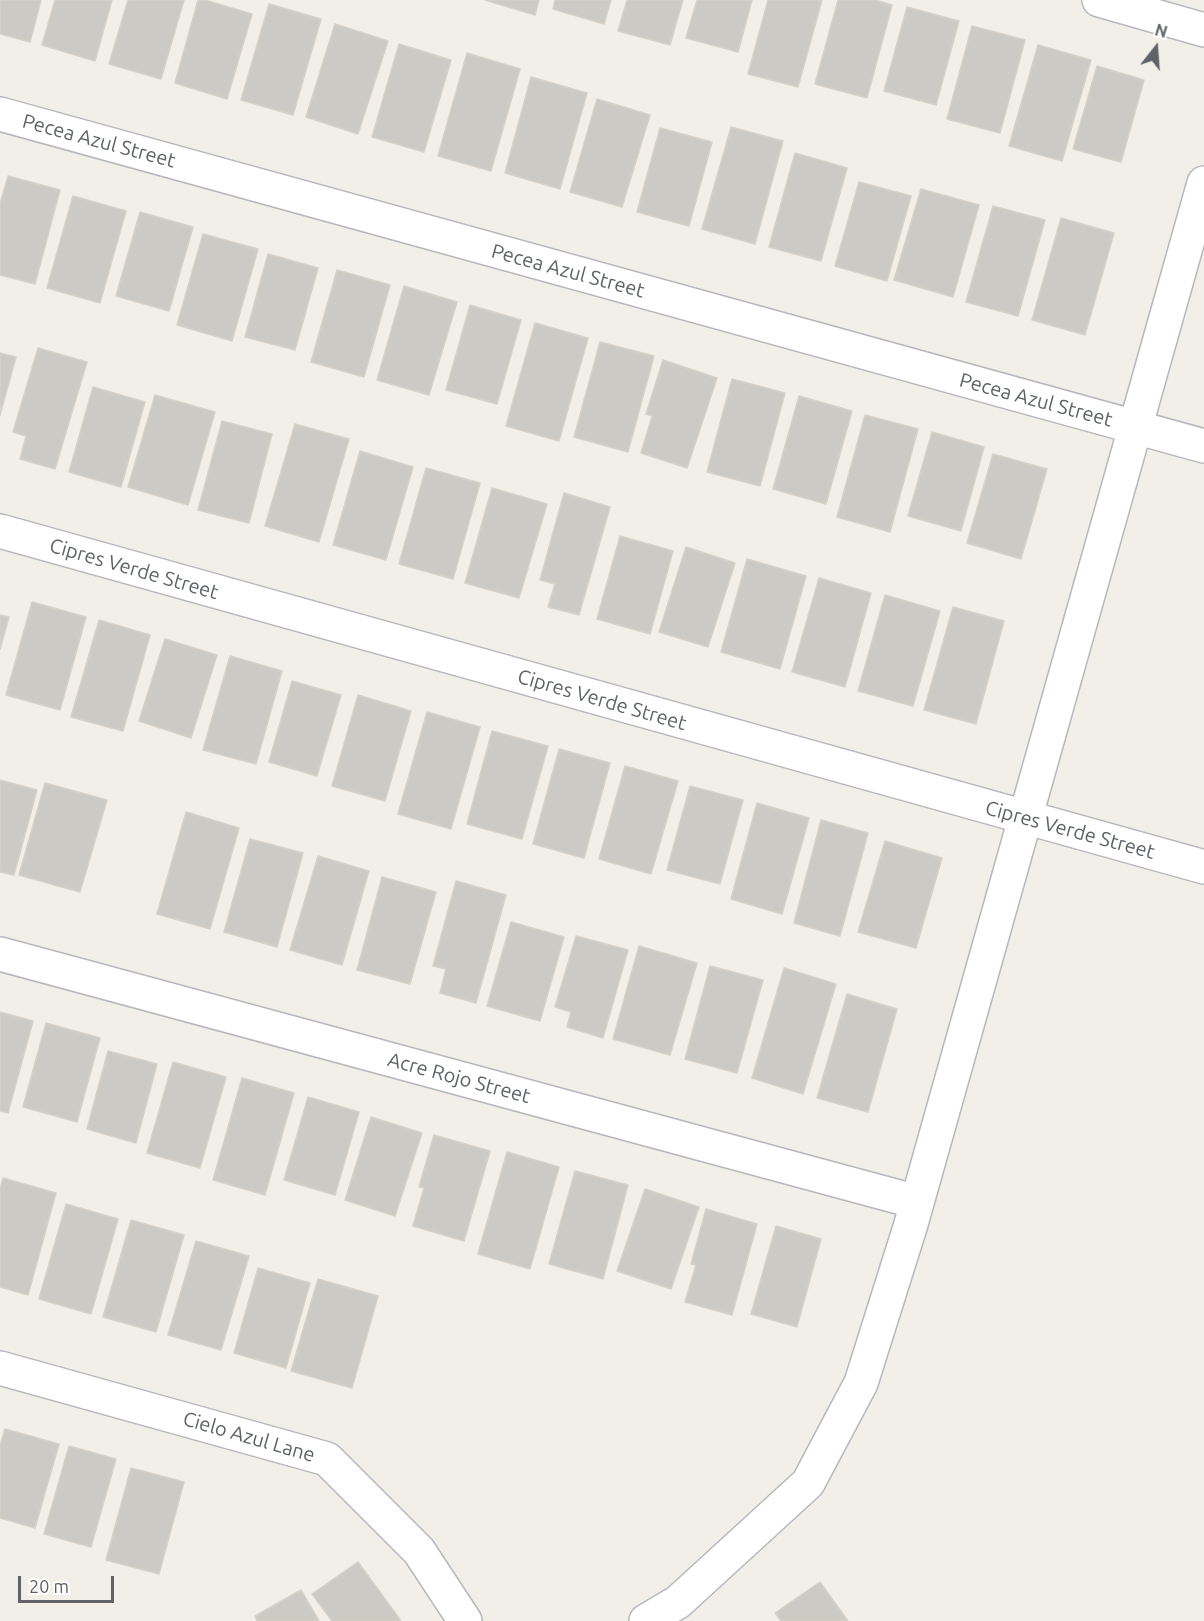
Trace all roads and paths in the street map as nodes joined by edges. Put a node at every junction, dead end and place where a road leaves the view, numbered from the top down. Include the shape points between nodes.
1 (1099, 0) edge
2 (1204, 30) edge
3 (0, 114) edge
4 (1204, 183) edge
5 (1135, 428) junction
6 (1204, 446) edge
7 (0, 531) edge
8 (1025, 818) junction
9 (1204, 867) edge
10 (0, 954) edge
11 (917, 1202) junction
12 (0, 1368) edge
13 (465, 1621) edge
14 (646, 1621) edge

1 - 2 street
3 - 5 street, Pecea Azul Street
4 - 5 street
5 - 6 street, Pecea Azul Street
5 - 8 street
7 - 8 street, Cipres Verde Street
8 - 9 street, Cipres Verde Street
8 - 11 street
10 - 11 street, Acre Rojo Street
11 - 14 street via 861,1383 808,1484 678,1602
12 - 13 street, Cielo Azul Lane via 327,1459 419,1551

